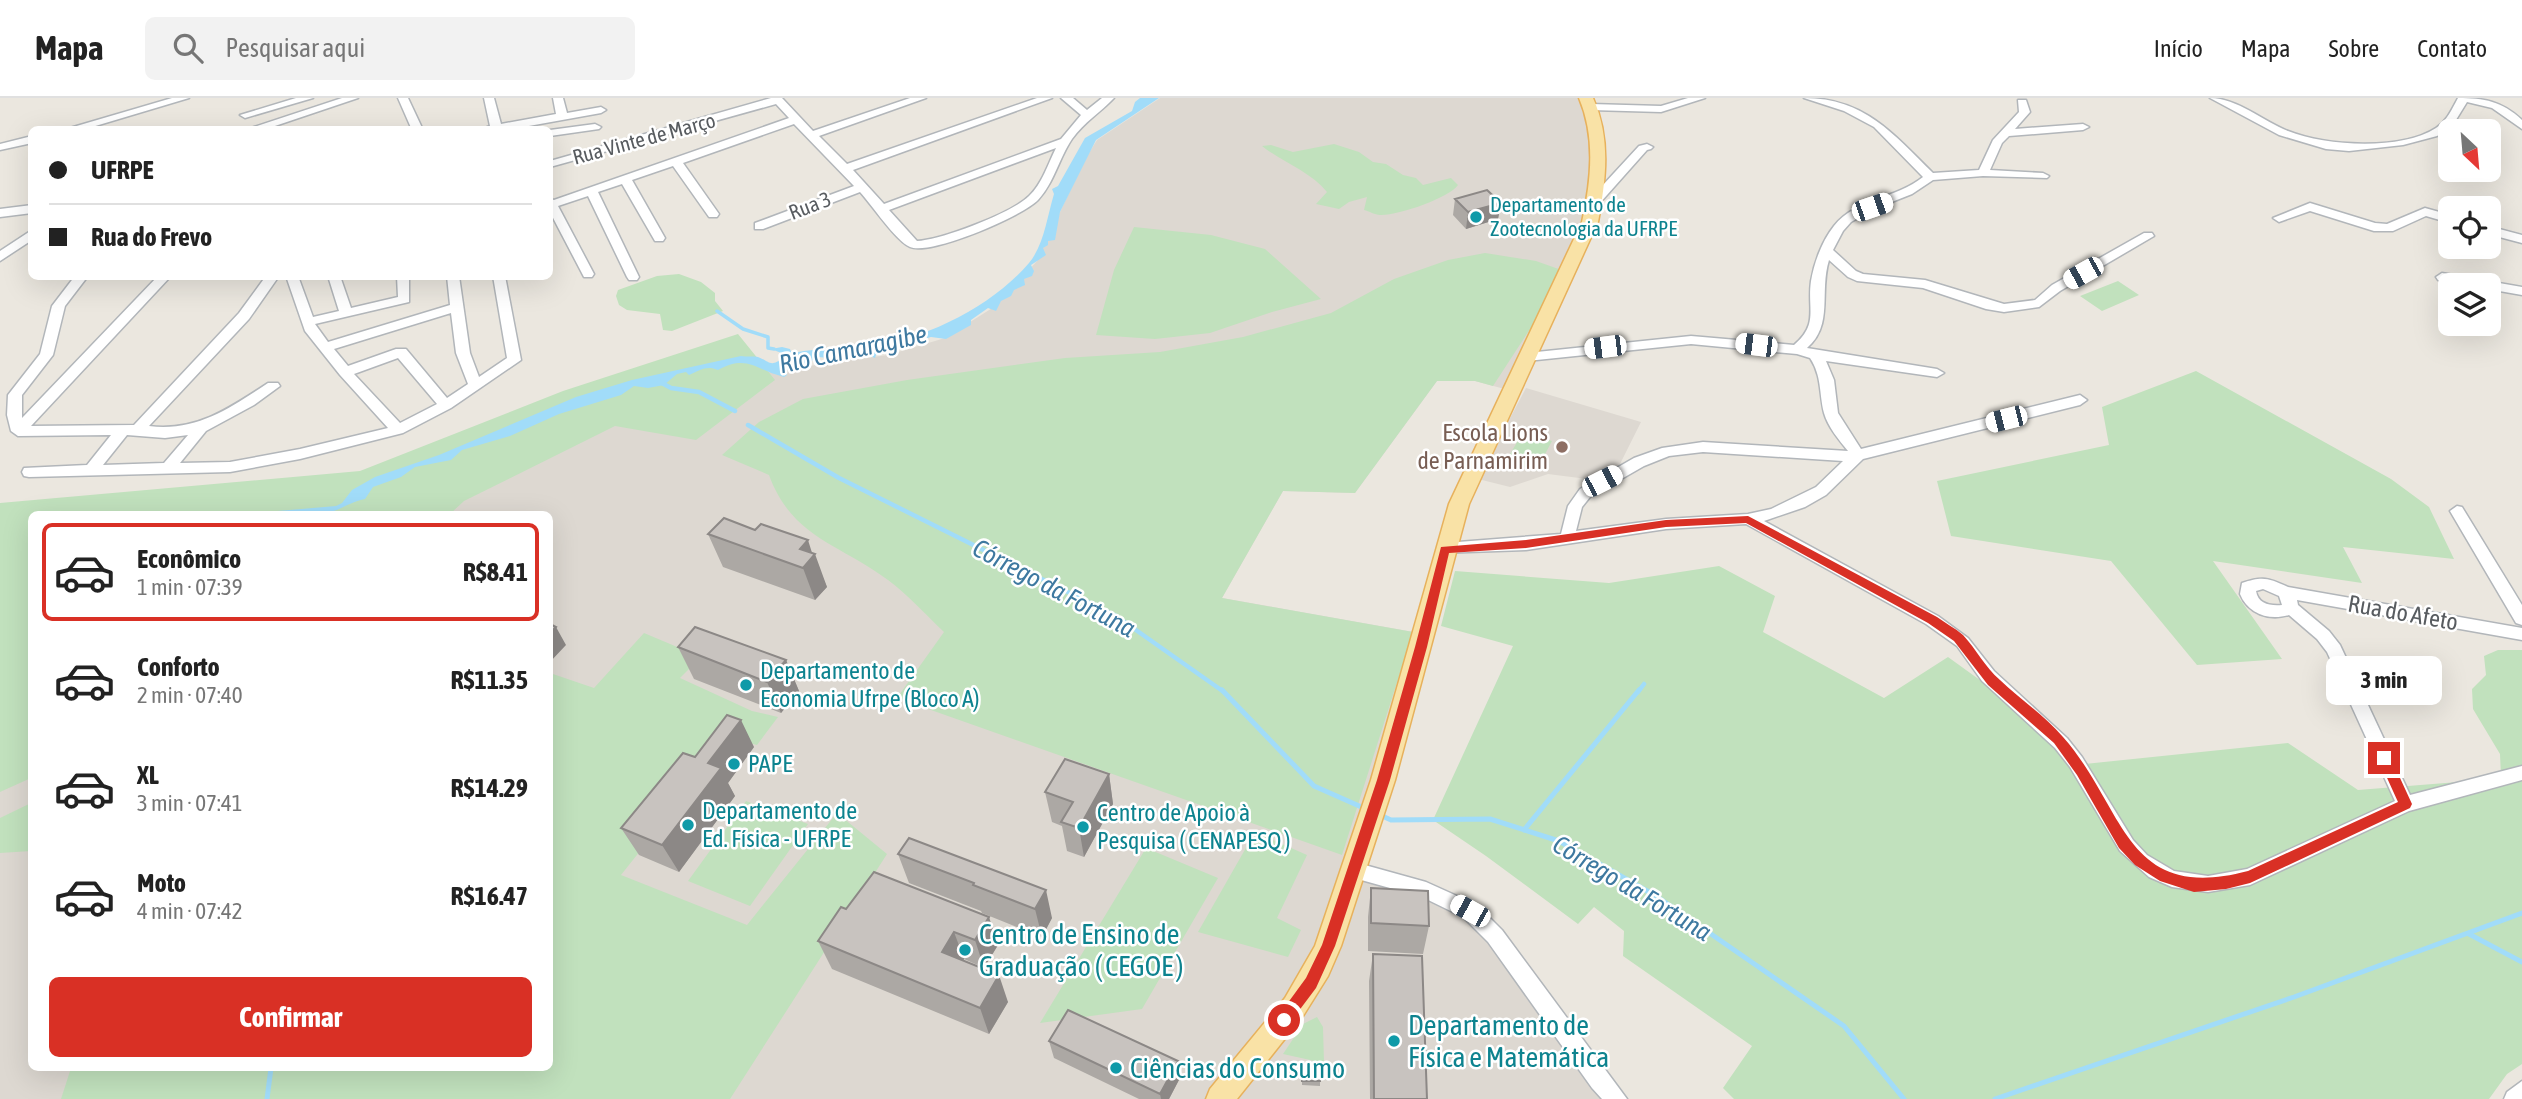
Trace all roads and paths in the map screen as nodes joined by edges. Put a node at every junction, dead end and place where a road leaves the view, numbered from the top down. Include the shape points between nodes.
1 (184, 98) edge
2 (307, 98) edge
3 (353, 98) edge
4 (403, 98) edge
5 (489, 98) edge
6 (558, 98) edge
7 (797, 98) edge
8 (921, 98) edge
9 (1046, 98) edge
10 (1066, 98) edge
11 (1109, 98) edge
12 (1700, 98) edge
13 (1809, 98) edge
14 (2215, 98) edge
15 (2463, 98) edge
16 (778, 100) edge
17 (1589, 102) edge
18 (2022, 102) dead end
19 (601, 110) dead end
20 (1087, 114) junction
21 (245, 115) dead end
22 (562, 117) junction
23 (797, 119) junction
24 (82, 126) edge
25 (263, 126) edge
26 (416, 126) edge
27 (491, 126) edge
28 (509, 126) edge
29 (2522, 126) edge
30 (596, 127) dead end
31 (2083, 127) dead end
32 (553, 133) edge
33 (2006, 133) junction
34 (812, 135) junction
35 (28, 140) edge
36 (639, 141) junction
37 (1065, 141) junction
38 (2, 147) dead end
39 (1647, 147) dead end
40 (675, 160) junction
41 (553, 163) edge
42 (845, 169) junction
43 (1983, 173) junction
44 (2043, 176) dead end
45 (1930, 177) junction
46 (625, 178) junction
47 (861, 187) junction
48 (590, 190) junction
49 (1595, 201) junction
50 (553, 203) edge
51 (882, 209) junction
52 (28, 210) edge
53 (553, 210) edge
54 (0, 214) edge
55 (713, 214) dead end
56 (2438, 216) edge
57 (2279, 218) dead end
58 (760, 226) dead end
59 (2501, 233) edge
60 (2148, 236) dead end
61 (28, 237) edge
62 (659, 238) dead end
63 (2522, 239) edge
64 (1828, 251) junction
65 (0, 257) edge
66 (588, 274) dead end
67 (633, 277) dead end
68 (78, 280) edge
69 (161, 280) edge
70 (270, 280) edge
71 (293, 280) edge
72 (335, 280) edge
73 (403, 280) edge
74 (453, 280) edge
75 (500, 280) edge
76 (2501, 287) edge
77 (2522, 290) edge
78 (456, 307) junction
79 (346, 313) junction
80 (308, 322) junction
81 (397, 324) junction
82 (325, 347) junction
83 (1797, 350) junction
84 (401, 352) junction
85 (1815, 355) junction
86 (1527, 357) junction
87 (345, 372) junction
88 (1937, 373) dead end
89 (273, 386) dead end
90 (476, 386) junction
91 (2080, 400) dead end
92 (446, 405) junction
93 (201, 428) junction
94 (138, 430) junction
95 (398, 430) junction
96 (122, 431) junction
97 (18, 432) junction
98 (1858, 456) junction
99 (168, 468) junction
100 (91, 470) junction
101 (29, 472) dead end
102 (2457, 512) dead end
103 (1748, 519) junction
104 (1567, 539) junction
105 (1445, 550) junction
106 (2522, 619) edge
107 (2522, 634) edge
108 (2522, 773) edge
109 (2406, 804) junction
110 (1354, 870) junction
111 (2522, 1091) edge
112 (1220, 1099) edge
113 (1617, 1099) edge
114 (2514, 1099) edge

1 - 24 street
2 - 21 street
3 - 25 street
4 - 26 street
5 - 27 street
6 - 22 street
7 - 16 street, Rua Vinte de Março
8 - 34 street
9 - 42 street
10 - 20 street
11 - 20 street
12 - 17 street via 1661,109
13 - 45 street via 1848,109 1878,125
14 - 15 street via 2282,132 2346,149 2383,146 2444,130
15 - 29 street via 2501,107
16 - 23 street
16 - 36 street, Rua Vinte de Março
17 - 49 main road via 1598,140
18 - 33 street via 2025,113
19 - 22 street
20 - 37 street
22 - 28 street
23 - 34 street
23 - 40 street
30 - 32 street
31 - 33 street
33 - 43 street
34 - 42 street
35 - 38 street
36 - 41 street, Rua Vinte de Março
36 - 46 street via 646,166
37 - 51 street
37 - 51 street via 1030,203 931,244 909,241
39 - 49 street
40 - 46 street
40 - 55 street
42 - 47 street
43 - 44 street
43 - 45 street
45 - 64 street via 1914,191 1843,222
46 - 48 street
46 - 62 street
47 - 51 street
47 - 58 street, Rua 3
48 - 50 street
48 - 67 street
49 - 86 main road via 1585,236
52 - 54 street
53 - 66 street
56 - 57 street via 2425,212 2382,228 2310,207
59 - 63 street
60 - 64 street via 2056,288 2044,301 2004,308 1925,284 1861,278
61 - 65 street
64 - 83 street via 1816,284 1819,323 1814,335
68 - 97 street via 54,315 46,355 17,386 12,412
69 - 97 street
70 - 94 street via 244,316
71 - 80 street
72 - 79 street
73 - 79 street via 404,299
74 - 78 street
75 - 90 street via 514,360
76 - 77 street
78 - 81 street
78 - 90 street via 463,353
79 - 80 street
80 - 82 street
81 - 82 street
81 - 84 street
82 - 87 street
83 - 85 street
83 - 86 street via 1691,340
84 - 87 street
84 - 92 street
85 - 88 street
85 - 98 street via 1827,380 1831,413
86 - 105 main road via 1475,466
87 - 95 street
89 - 93 street
90 - 92 street
91 - 98 street
92 - 95 street
93 - 94 street via 165,433
93 - 99 street
94 - 96 street
95 - 99 street via 230,467
96 - 97 street
96 - 100 street
98 - 103 street via 1821,491 1774,514
98 - 104 street via 1703,447 1667,451 1585,493 1575,506
99 - 100 street
100 - 101 street
102 - 106 street
103 - 104 street via 1666,524
103 - 109 street via 1958,638 1993,681 2065,748 2124,844 2165,877 2194,886 2250,877
104 - 105 street
105 - 110 main road
107 - 109 street, Rua do Afeto via 2288,600 2334,649
108 - 109 street
110 - 112 main road via 1316,974
110 - 113 street via 1426,890 1470,911 1495,936 1583,1060
111 - 114 street

